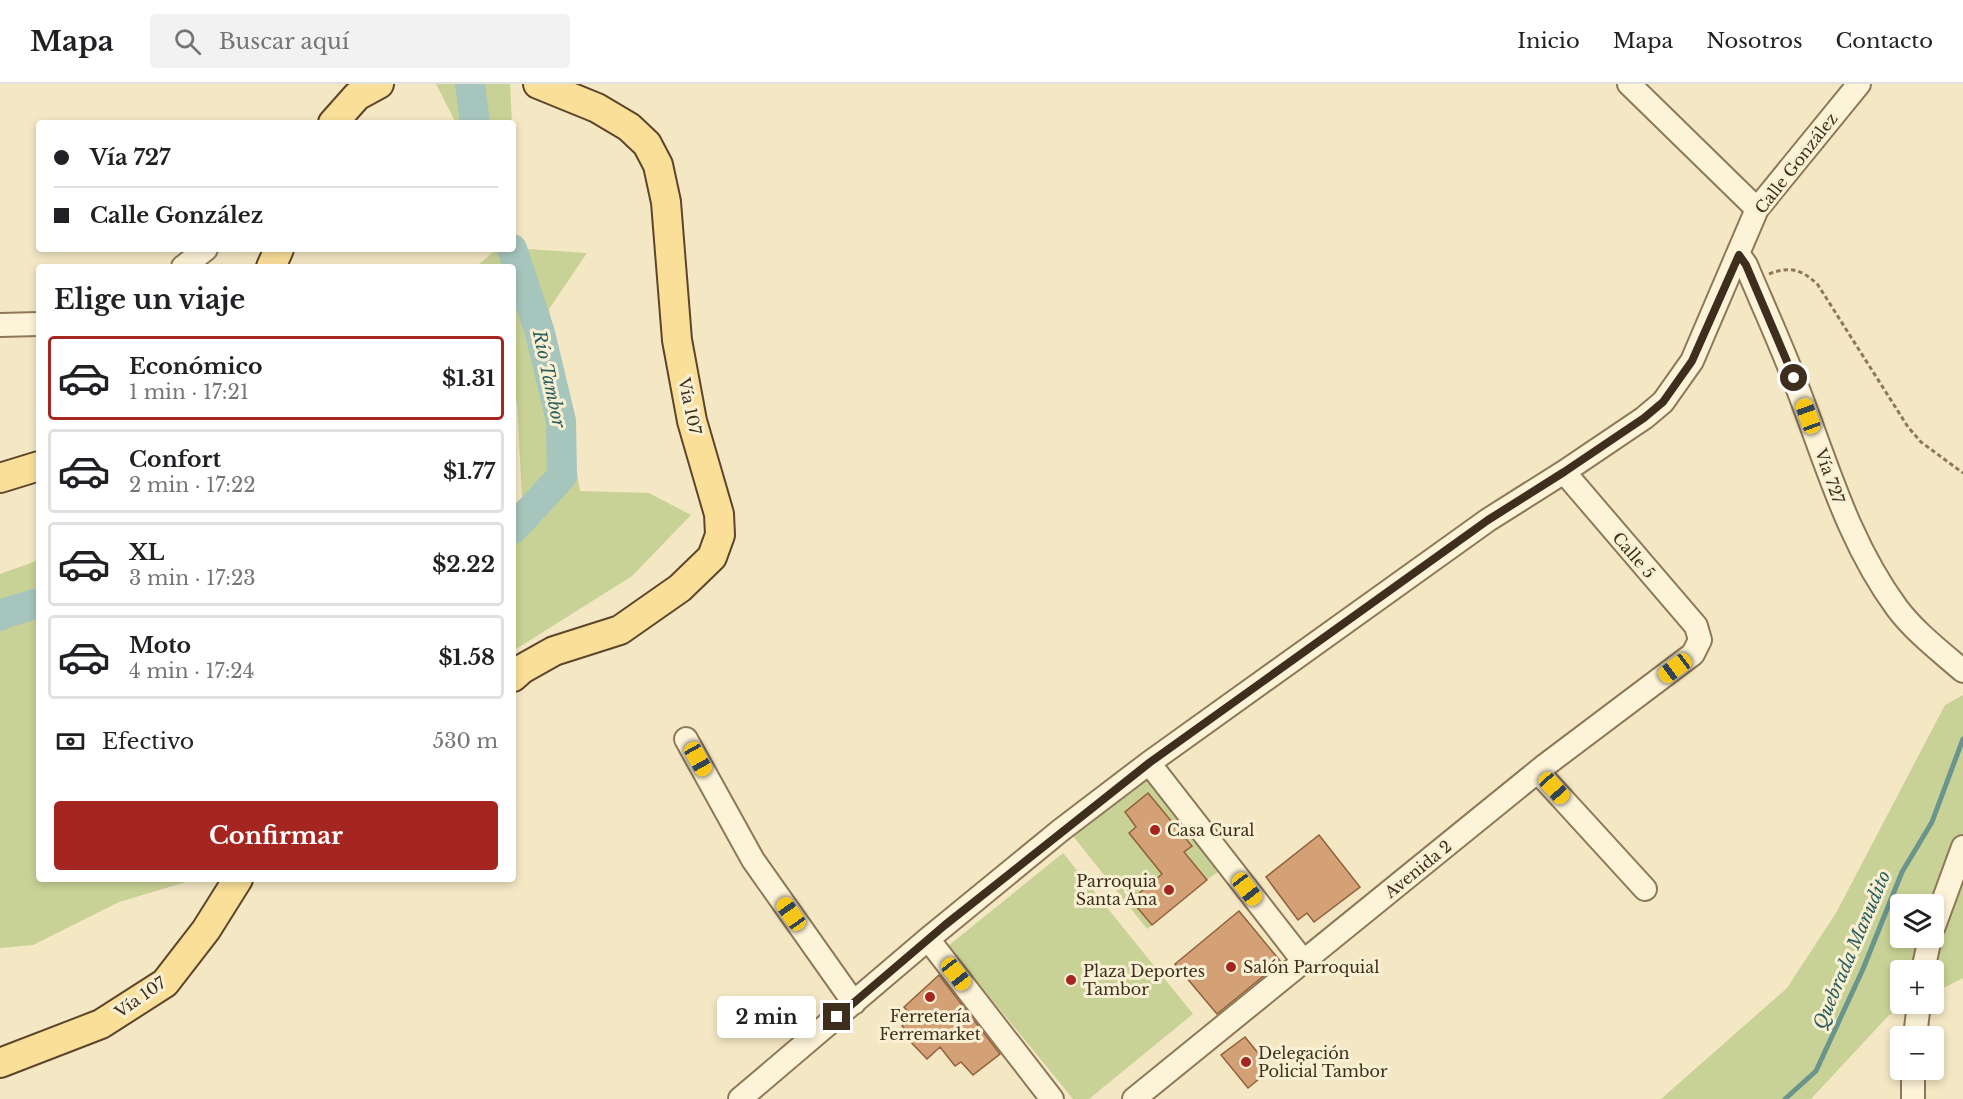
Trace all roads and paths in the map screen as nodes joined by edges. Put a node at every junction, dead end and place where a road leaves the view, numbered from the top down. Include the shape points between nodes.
1 (538, 84) edge
2 (1629, 84) edge
3 (1847, 89) edge
4 (368, 90) edge
5 (321, 120) edge
6 (336, 120) edge
7 (1756, 209) junction
8 (202, 252) edge
9 (1739, 255) junction
10 (187, 264) edge
11 (1755, 288) junction
12 (36, 324) edge
13 (0, 325) edge
14 (36, 467) edge
15 (1564, 472) junction
16 (1963, 473) edge
17 (0, 477) edge
18 (1700, 640) joint
19 (1963, 671) edge
20 (516, 674) edge
21 (686, 739) dead end
22 (1149, 763) junction
23 (1538, 771) junction
24 (1963, 847) edge
25 (236, 882) edge
26 (1646, 889) dead end
27 (1944, 899) edge
28 (928, 939) junction
29 (1304, 962) junction
30 (854, 1003) junction
31 (0, 1063) edge
32 (1913, 1080) edge
33 (740, 1099) edge
34 (1052, 1099) edge
35 (1134, 1099) edge
36 (1913, 1099) edge

1 - 20 main road, Vía 107 via 630,126 647,144 658,165 666,202 677,340 692,421 719,514 720,535 712,556 680,588 620,630 554,651
2 - 7 street
3 - 7 street, Calle González
4 - 5 street
4 - 6 main road
7 - 9 street, Calle González
8 - 10 street
9 - 11 street, Vía 727
9 - 15 street, Calle González via 1692,361 1663,402
11 - 16 path via 1781,269 1800,271 1818,285 1908,427 1921,442
11 - 19 street, Vía 727 via 1866,560 1898,609 1925,639
12 - 13 street
14 - 17 main road
15 - 18 street, Calle 5 via 1696,626
15 - 22 street, Calle González via 1488,520
18 - 23 street, Avenida 2 via 1694,654
21 - 30 street via 753,860
22 - 28 street, Calle González
22 - 29 street
23 - 26 street
23 - 29 street, Avenida 2
24 - 27 street
25 - 31 main road, Vía 107 via 206,930 165,982 101,1024
28 - 30 street, Calle González
28 - 34 street
29 - 35 street, Avenida 2
30 - 33 street, Calle González
32 - 36 street

